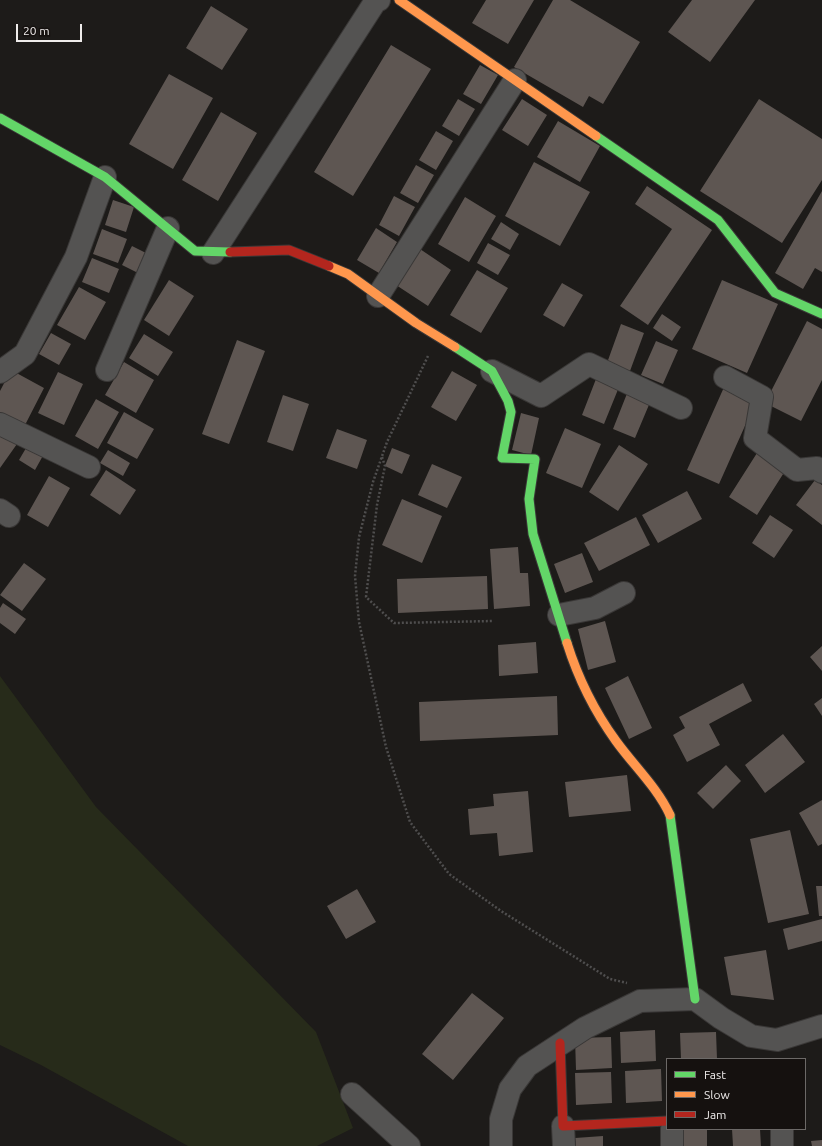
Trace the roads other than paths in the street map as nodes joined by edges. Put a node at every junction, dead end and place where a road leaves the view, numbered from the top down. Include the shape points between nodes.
1 (379, 0) edge
2 (399, 0) edge
3 (515, 80) junction
4 (0, 118) edge
5 (105, 177) junction
6 (168, 228) junction
7 (213, 253) junction
8 (378, 296) junction
9 (822, 314) edge
10 (107, 370) dead end
11 (492, 371) junction
12 (0, 372) edge
13 (725, 377) dead end
14 (681, 408) dead end
15 (0, 424) edge
16 (89, 467) dead end
17 (822, 472) edge
18 (624, 593) dead end
19 (559, 615) junction
20 (695, 999) junction
21 (822, 1026) edge
22 (560, 1043) junction
23 (778, 1050) edge
24 (352, 1094) dead end
25 (666, 1121) edge
26 (672, 1130) edge
27 (782, 1130) edge
28 (564, 1136) edge
29 (409, 1146) edge
30 (501, 1146) edge
31 (672, 1146) edge
32 (782, 1146) edge

1 - 7 street via 375,2
2 - 3 street
3 - 8 street
3 - 9 street via 718,220 774,293
4 - 5 street
5 - 6 street
5 - 12 street via 76,257 26,354
6 - 7 street via 195,251
6 - 10 street
7 - 8 street via 289,250 348,274
8 - 11 street via 416,324
11 - 14 street via 540,396 589,364
11 - 19 street via 511,412 502,458 535,459 530,499 533,534
13 - 17 street via 762,397 755,438 798,470 817,468
15 - 16 street
18 - 19 street via 595,608
19 - 20 street via 573,661 592,703 616,741 662,798 672,818
20 - 22 street via 640,1001
20 - 23 street via 721,1018
21 - 23 street
22 - 28 street
22 - 30 street via 527,1066 510,1089 502,1119
24 - 29 street
25 - 28 street
26 - 31 street
27 - 32 street

